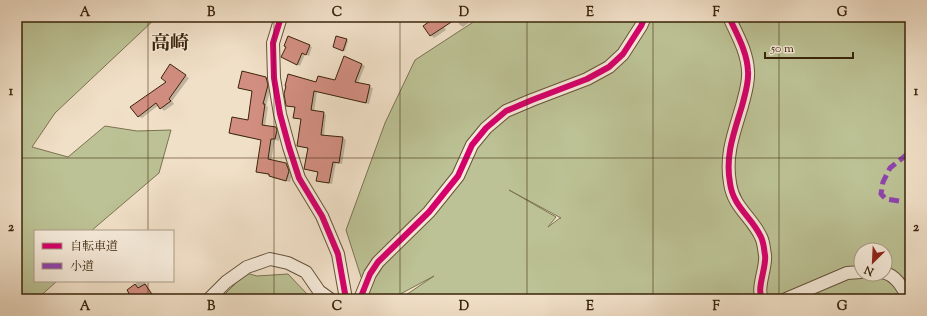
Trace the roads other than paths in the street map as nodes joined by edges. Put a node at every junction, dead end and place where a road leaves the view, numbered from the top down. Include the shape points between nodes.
1 (281, 17) edge
2 (645, 17) edge
3 (729, 17) edge
4 (853, 273) edge
5 (893, 278) edge
6 (209, 299) edge
7 (330, 299) edge
8 (346, 299) edge
9 (360, 299) edge
10 (763, 299) edge
11 (786, 299) edge
12 (909, 299) edge

1 - 8 street via 273,43 274,78 280,114 299,178 322,216 338,254
2 - 9 street via 623,54 609,67 587,79 506,111 486,128 472,145 458,176 444,194 378,262
3 - 10 street via 746,54 748,71 748,86 731,144 729,178 732,195 762,239 766,262 760,288
4 - 11 street
5 - 12 street
6 - 7 street via 226,282 247,267 270,259 288,263 306,272 319,291

